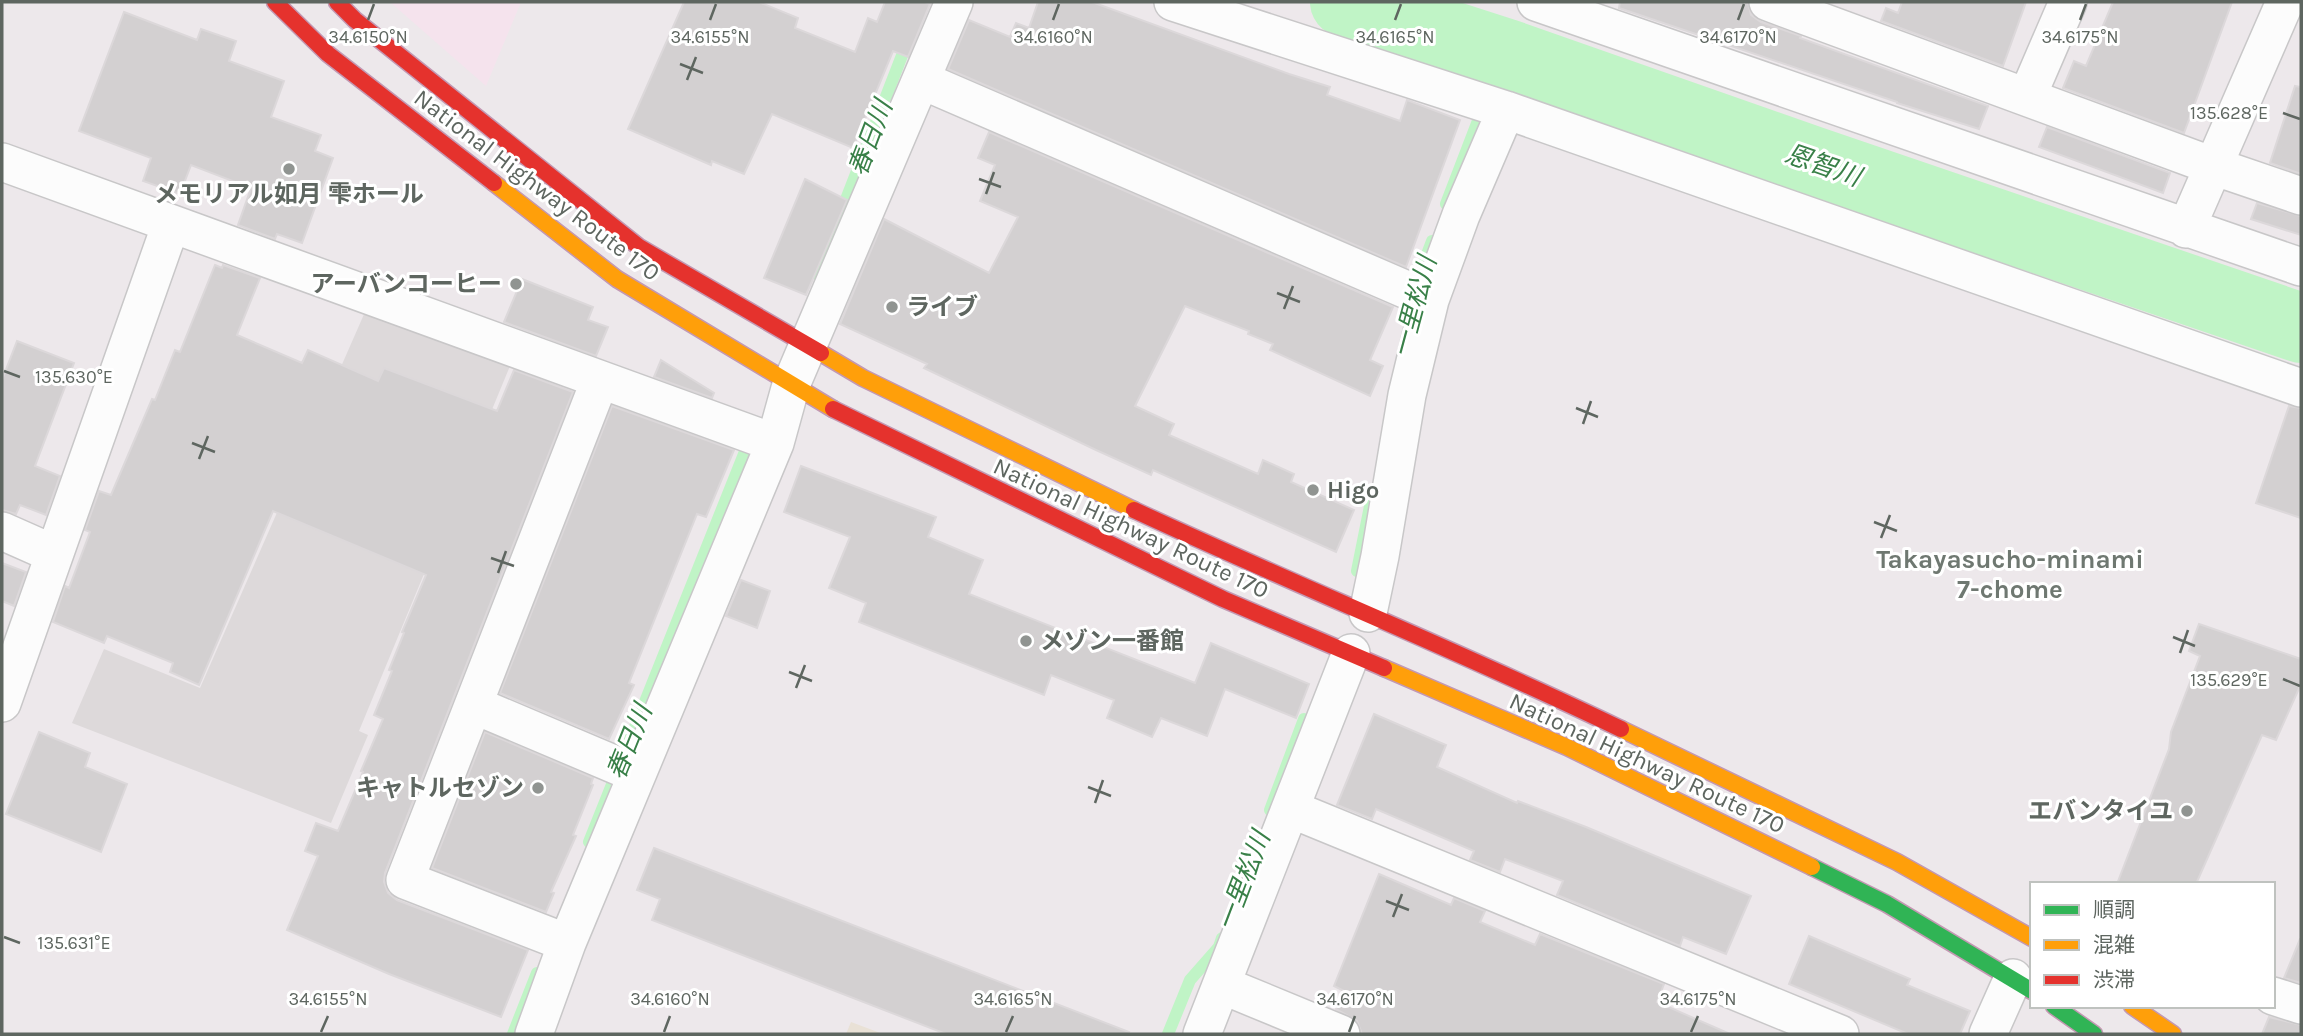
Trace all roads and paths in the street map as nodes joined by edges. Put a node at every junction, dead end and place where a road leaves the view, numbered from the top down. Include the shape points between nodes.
1 (275, 2) edge
2 (337, 2) edge
3 (954, 2) edge
4 (1173, 2) edge
5 (1536, 2) edge
6 (1768, 2) edge
7 (2068, 2) edge
8 (2286, 2) edge
9 (1838, 14) edge
10 (922, 80) junction
11 (2027, 97) junction
12 (1493, 106) junction
13 (2, 162) edge
14 (2213, 166) junction
15 (2301, 196) edge
16 (171, 224) junction
17 (2186, 229) junction
18 (2301, 267) edge
19 (1417, 294) junction
20 (808, 345) junction
21 (600, 380) junction
22 (791, 384) junction
23 (2301, 388) edge
24 (775, 443) junction
25 (2, 531) edge
26 (54, 554) junction
27 (1368, 614) junction
28 (1352, 653) junction
29 (2, 704) edge
30 (474, 705) junction
31 (637, 774) junction
32 (1291, 809) junction
33 (2030, 937) edge
34 (567, 943) junction
35 (2022, 984) edge
36 (1222, 985) junction
37 (2275, 997) edge
38 (2301, 1005) edge
39 (2057, 1008) edge
40 (2135, 1008) edge
41 (534, 1034) edge
42 (1202, 1034) edge
43 (1341, 1034) edge
44 (1840, 1034) edge
45 (1988, 1034) edge
46 (2094, 1034) edge
47 (2173, 1034) edge

1 - 22 highway, National Highway Route 170 via 328,54 617,279
2 - 20 highway, National Highway Route 170 via 639,247
3 - 10 street
4 - 12 street
5 - 17 street
6 - 9 street
7 - 11 street
8 - 14 street
9 - 11 street
10 - 19 street
10 - 20 street
11 - 14 street
12 - 19 street via 1461,215
12 - 23 street
13 - 16 street
14 - 15 street
14 - 17 street
16 - 21 street
16 - 26 street
17 - 18 street
19 - 27 street via 1407,394
20 - 22 street
20 - 27 highway, National Highway Route 170 via 863,378 1061,476
21 - 24 street
21 - 30 street
22 - 24 street
22 - 28 highway, National Highway Route 170 via 846,417 1223,599
24 - 31 street
25 - 26 street
26 - 29 street
27 - 33 highway, National Highway Route 170 via 1582,710 1897,862
28 - 32 street
28 - 35 highway, National Highway Route 170 via 1567,747 1887,904
30 - 31 street
30 - 34 street via 405,880
31 - 34 street
32 - 36 street
32 - 44 street
34 - 41 street
35 - 45 street
36 - 42 street
36 - 43 street
37 - 38 street
39 - 46 highway
40 - 47 highway

